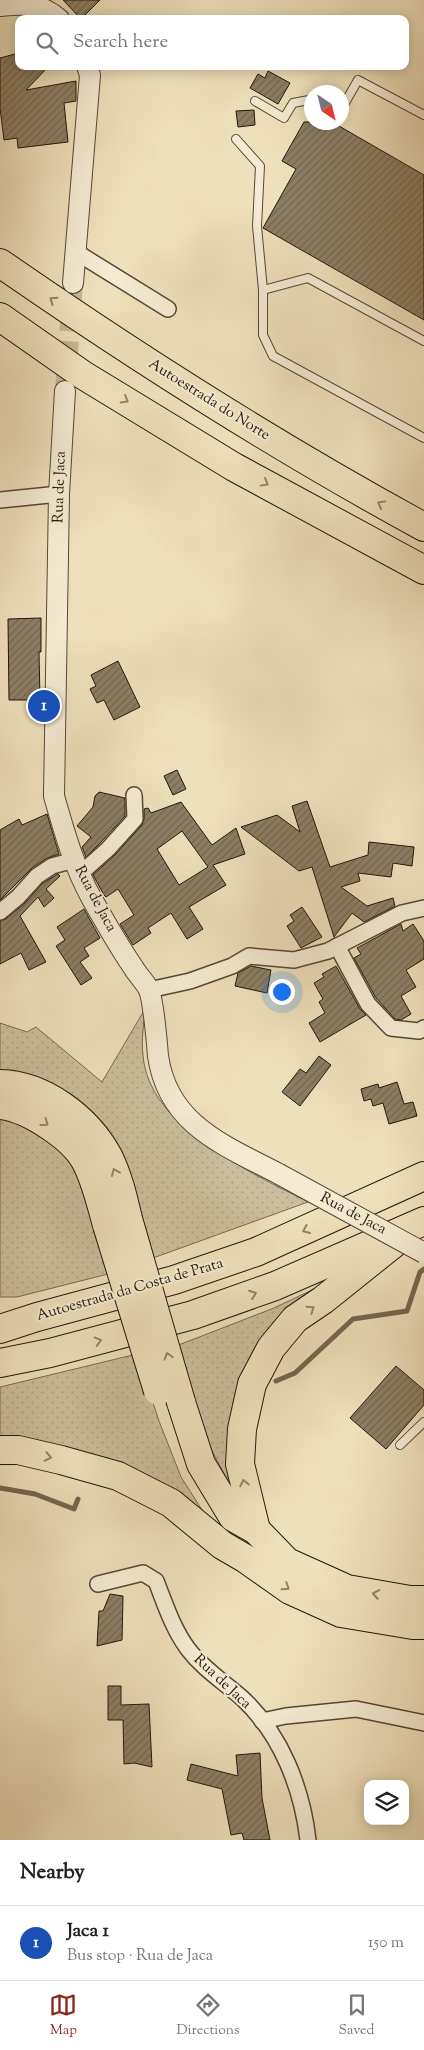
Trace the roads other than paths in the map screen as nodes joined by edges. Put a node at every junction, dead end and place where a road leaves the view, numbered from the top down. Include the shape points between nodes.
1 (0, 6) edge
2 (54, 15) edge
3 (88, 70) edge
4 (349, 96) edge
5 (255, 101) dead end
6 (304, 101) edge
7 (424, 115) edge
8 (236, 139) dead end
9 (76, 252) junction
10 (0, 263) edge
11 (73, 283) tunnel mouth
12 (262, 290) junction
13 (168, 309) dead end
14 (0, 317) edge
15 (424, 341) edge
16 (65, 391) tunnel mouth
17 (424, 438) edge
18 (59, 494) junction
19 (0, 500) edge
20 (424, 527) edge
21 (424, 570) edge
22 (134, 795) dead end
23 (77, 867) junction
24 (424, 908) edge
25 (0, 912) edge
26 (337, 946) junction
27 (149, 990) junction
28 (424, 1028) edge
29 (0, 1084) edge
30 (0, 1105) edge
31 (424, 1176) edge
32 (118, 1222) junction
33 (421, 1223) edge
34 (424, 1253) edge
35 (0, 1311) edge
36 (37, 1317) junction
37 (0, 1329) edge
38 (0, 1363) edge
39 (172, 1405) junction
40 (424, 1422) edge
41 (400, 1445) dead end
42 (0, 1450) edge
43 (256, 1530) junction
44 (246, 1559) junction
45 (98, 1584) dead end
46 (424, 1600) edge
47 (424, 1625) edge
48 (262, 1721) junction
49 (424, 1723) edge
50 (308, 1840) edge

1 - 2 street via 25,4 47,9
3 - 9 street
4 - 7 lane via 358,80
5 - 6 lane via 284,118 293,103
8 - 12 lane via 260,166 257,226
9 - 11 street
9 - 13 street
20 -> 10 highway, Autoestrada do Norte via 255,431
12 - 15 lane via 308,278
12 - 17 lane via 263,335 273,356
14 -> 21 highway via 83,375 234,467
16 - 18 street, Rua de Jaca
18 - 19 street
18 - 23 street, Rua de Jaca via 54,796
22 - 23 street via 135,819 108,848
23 - 25 street via 52,866
23 - 27 street, Rua de Jaca via 91,897
24 - 26 street via 402,913
26 - 27 street via 294,960 249,956 232,966 190,981
26 - 28 street via 368,1004 391,1028 419,1031
27 - 34 street, Rua de Jaca, bridge via 160,1065 170,1096 191,1122 211,1138
32 -> 29 highway via 120,1184 108,1156 88,1128 59,1104 30,1089
30 -> 32 highway via 41,1119 72,1145 85,1160
31 -> 36 highway, Autoestrada da Costa de Prata via 256,1252 174,1280
32 - 39 highway, bridge
38 -> 33 highway via 193,1316 275,1286
43 -> 33 highway via 240,1464 242,1429 252,1384 267,1355 295,1319
35 - 36 highway
36 - 37 highway, Autoestrada da Costa de Prata
39 - 43 highway via 201,1464 233,1517
39 - 44 highway via 184,1466 203,1503
40 - 41 lane
42 -> 44 highway via 18,1450 118,1476 171,1503 222,1545
46 -> 43 highway via 347,1589 287,1562
44 -> 47 highway via 290,1590 341,1613
45 - 48 street, Rua de Jaca via 143,1573 156,1580 171,1620 188,1650 243,1699
48 - 49 street via 356,1709
48 - 50 street, Rua de Jaca via 274,1736 298,1787

